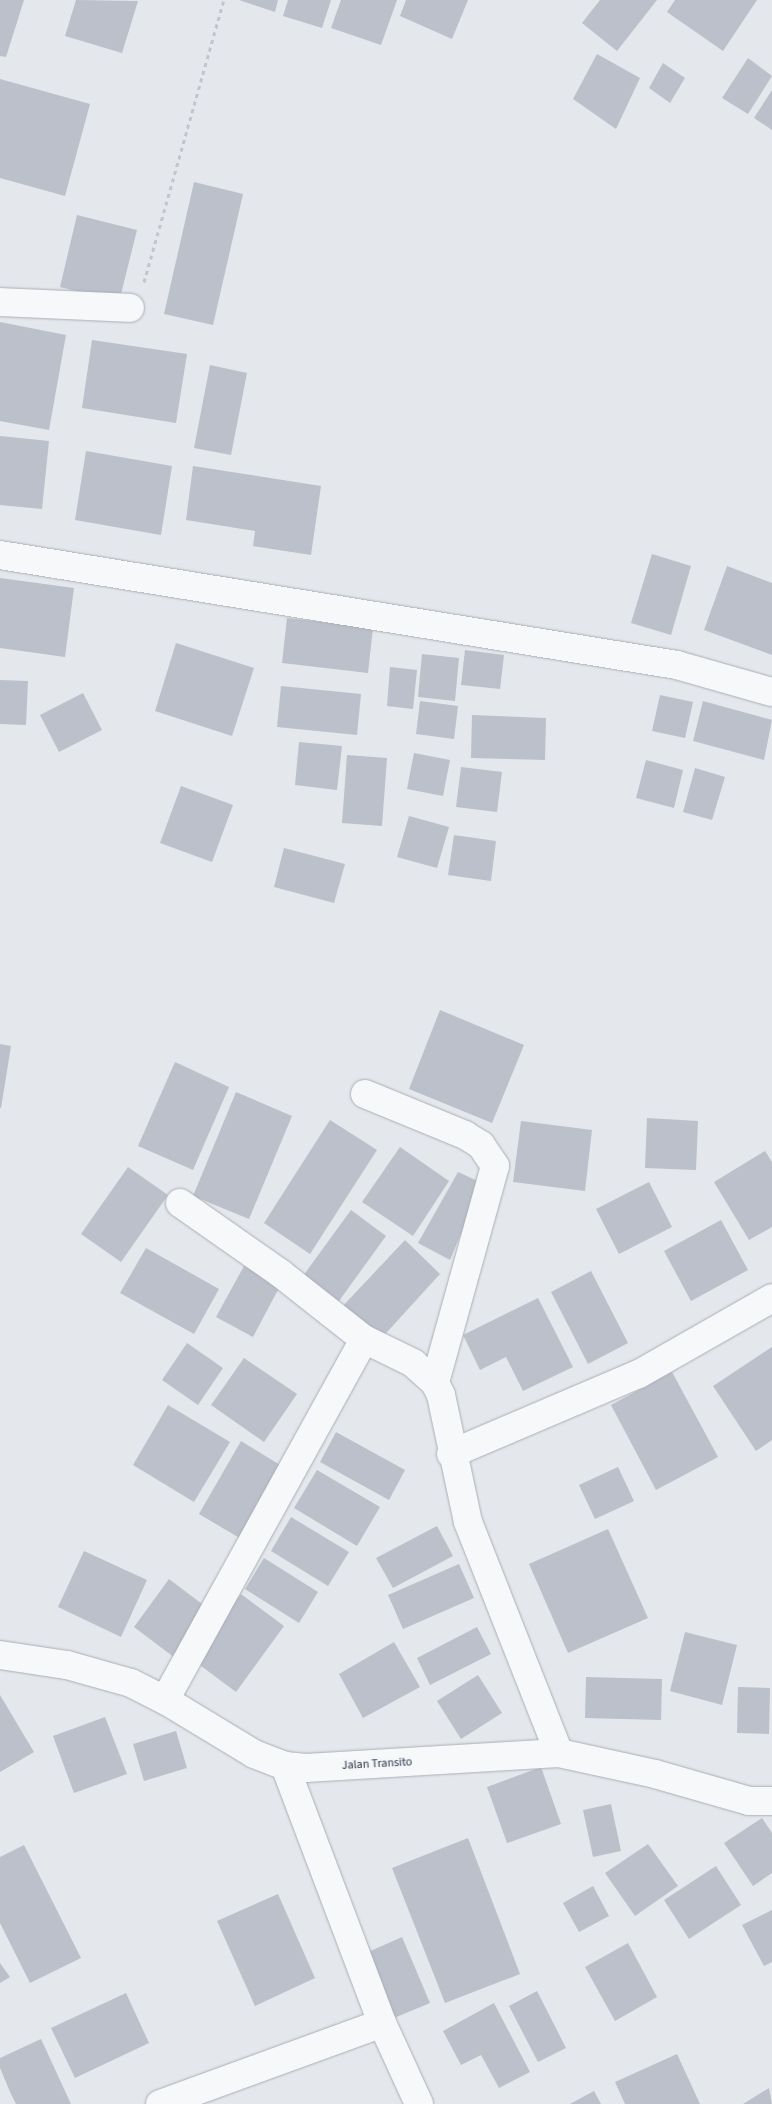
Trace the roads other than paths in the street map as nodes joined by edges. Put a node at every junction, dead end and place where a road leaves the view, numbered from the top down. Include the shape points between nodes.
1 (0, 302) edge
2 (130, 308) road end
3 (0, 554) edge
4 (772, 692) edge
5 (365, 1094) dead end
6 (180, 1203) dead end
7 (772, 1298) edge
8 (364, 1339) junction
9 (436, 1383) junction
10 (451, 1454) junction
11 (0, 1655) edge
12 (165, 1700) junction
13 (559, 1753) junction
14 (285, 1766) junction
15 (772, 1801) edge
16 (382, 2023) junction
17 (160, 2104) edge
18 (419, 2104) edge

1 - 2 street
3 - 4 street via 677,665
5 - 9 street via 465,1135 481,1145 495,1166
6 - 8 street via 280,1273
7 - 10 street via 639,1374
8 - 9 street via 413,1363
8 - 12 street
9 - 10 street via 441,1394
10 - 13 street via 468,1522
11 - 12 street, Jalan Transito via 67,1665 130,1684
12 - 14 street, Jalan Transito via 254,1754
13 - 14 street, Jalan Transito via 306,1768
13 - 15 street, Jalan Transito via 655,1774 749,1801
14 - 16 street
16 - 17 street
16 - 18 street

